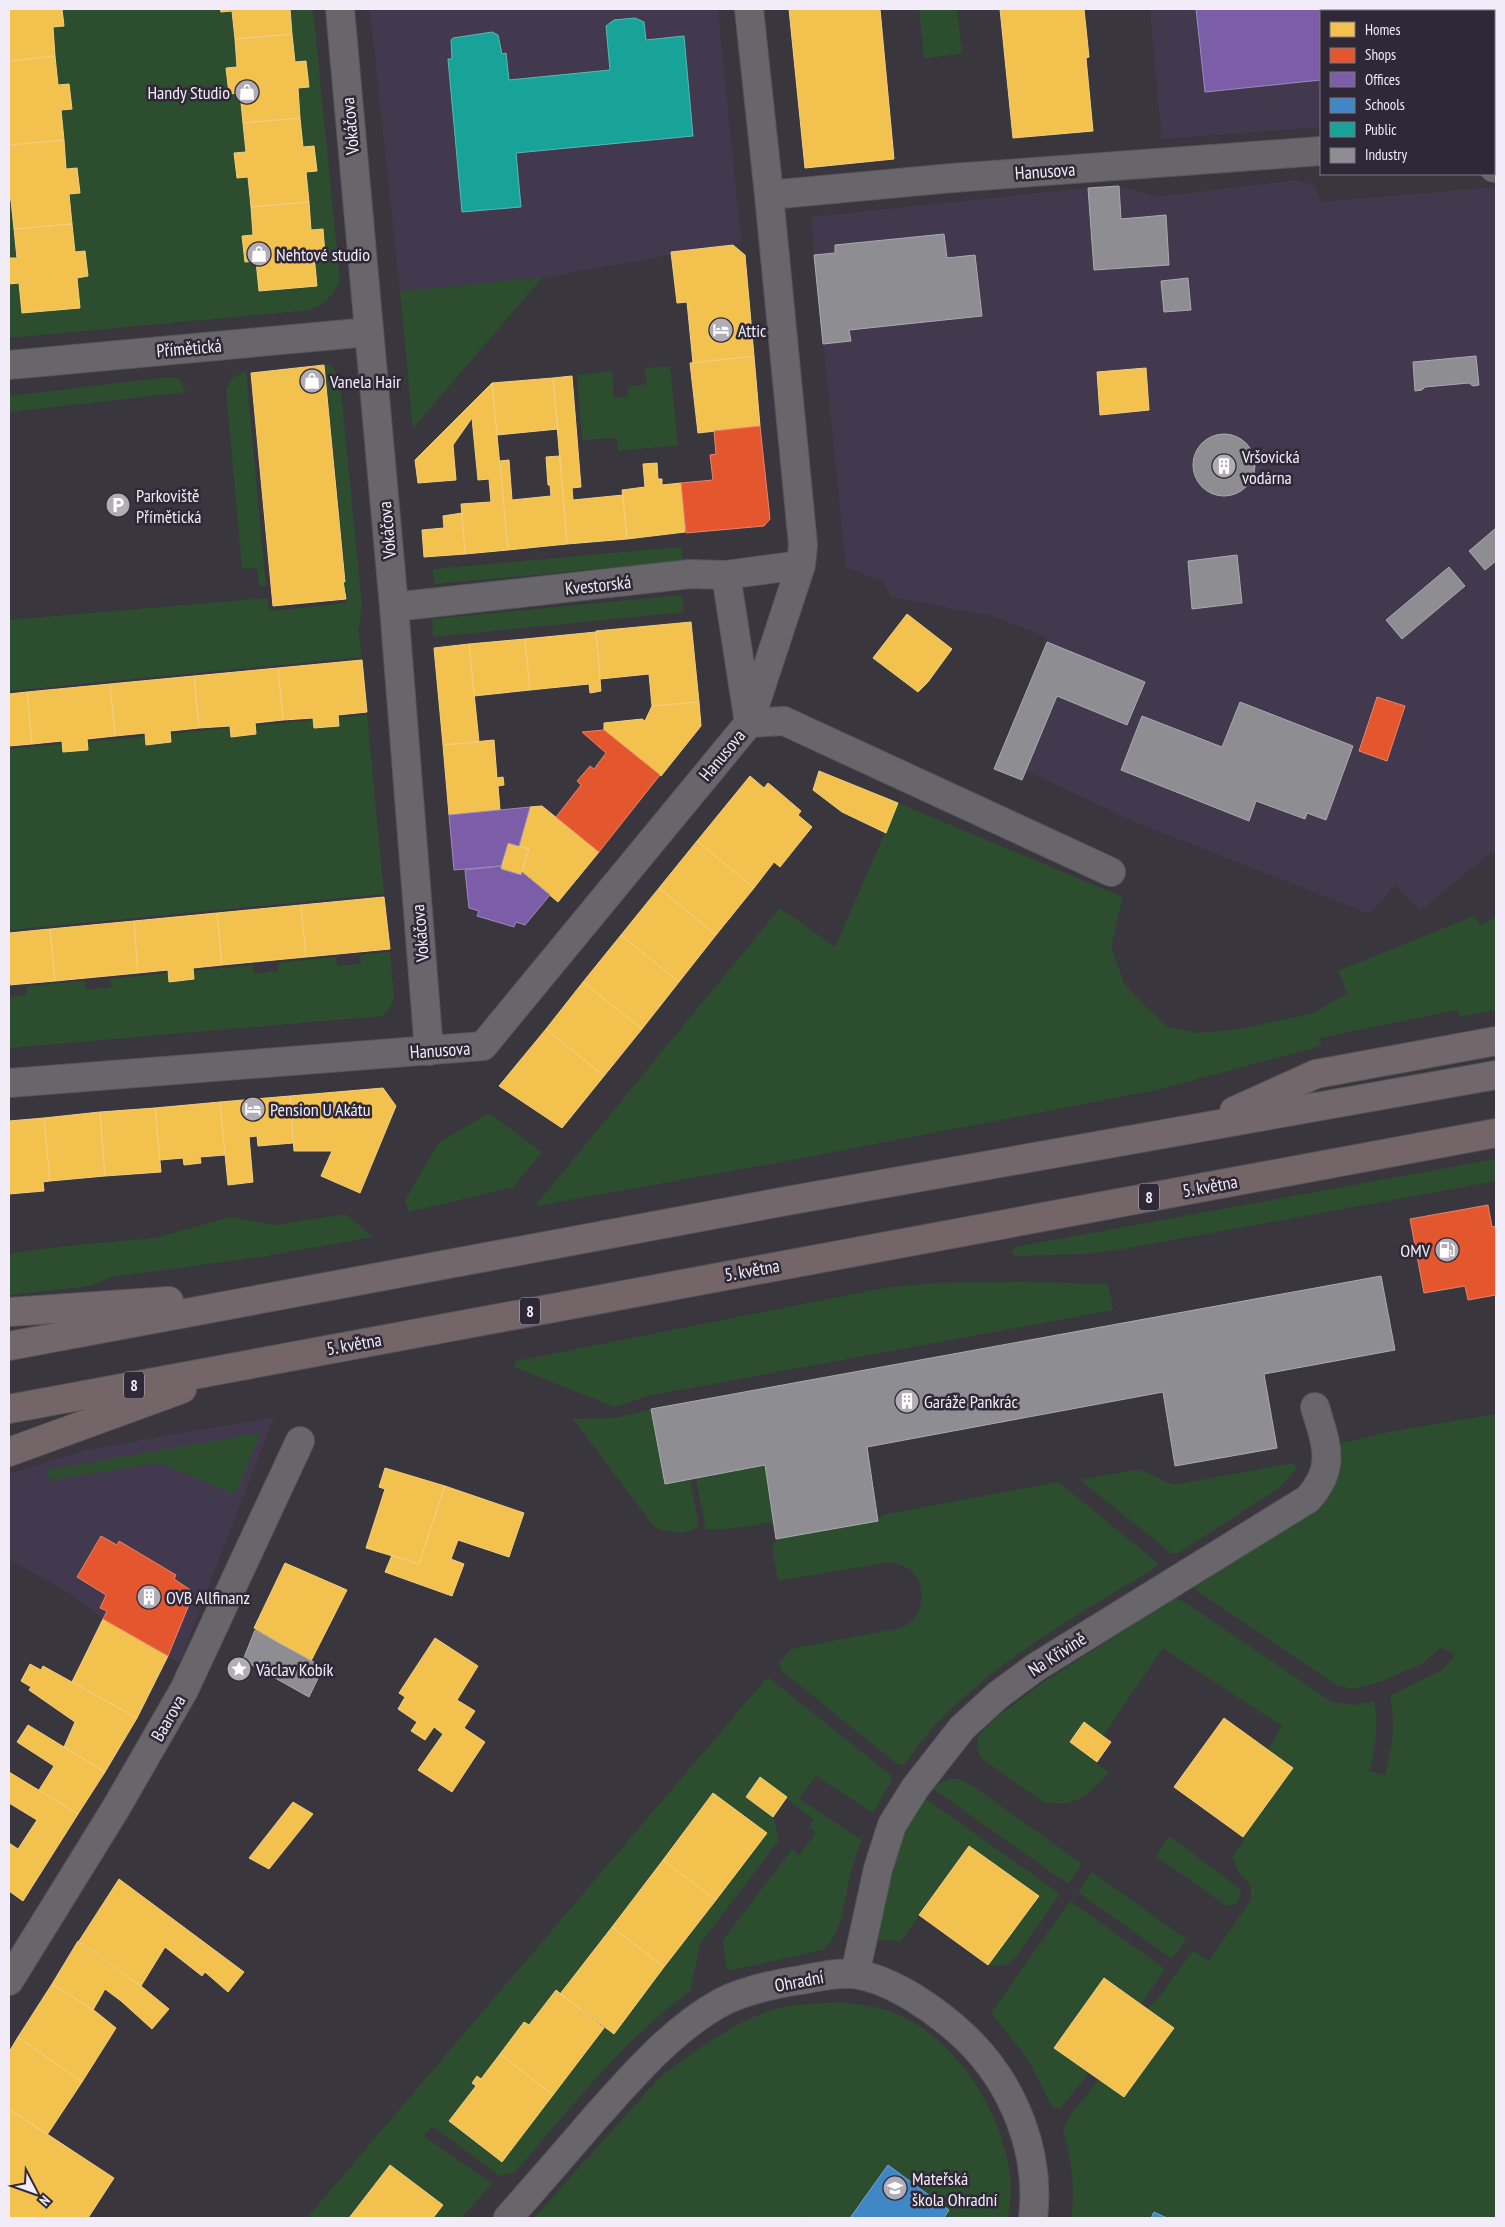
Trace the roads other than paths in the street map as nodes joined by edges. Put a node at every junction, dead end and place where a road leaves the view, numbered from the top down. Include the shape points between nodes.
1 (340, 9) edge
2 (749, 9) edge
3 (1320, 151) edge
4 (770, 195) junction
5 (369, 332) junction
6 (9, 365) edge
7 (802, 565) junction
8 (726, 576) junction
9 (394, 607) junction
10 (749, 723) junction
11 (1111, 872) dead end
12 (1496, 1041) edge
13 (429, 1051) junction
14 (1496, 1075) edge
15 (9, 1083) edge
16 (1196, 1128) junction
17 (1496, 1133) edge
18 (303, 1292) junction
19 (9, 1312) edge
20 (9, 1346) edge
21 (259, 1362) junction
22 (1315, 1407) dead end
23 (9, 1408) edge
24 (300, 1441) dead end
25 (9, 1452) edge
26 (855, 1974) junction
27 (9, 1981) edge
28 (508, 2218) edge
29 (1033, 2218) edge

1 - 5 street, Vokáčova
2 - 4 street, Hanusova
3 - 4 street, Hanusova
4 - 7 street, Hanusova via 803,545
5 - 6 street, Přímětická
5 - 9 street, Vokáčova
7 - 8 street, Kvestorská
7 - 10 street, Hanusova
8 - 9 street, Kvestorská via 690,574
8 - 10 street, Hanusova
9 - 13 street, Vokáčova
10 - 11 street via 784,721
10 - 13 street, Hanusova via 483,1046
12 - 16 main road via 1316,1074
13 - 15 street, Hanusova
14 - 16 main road
16 - 18 main road
17 - 21 highway, 5. května / 8
18 - 19 main road
18 - 20 main road
21 - 23 highway, 5. května / 8
21 - 25 highway
22 - 26 street, Na Křivině via 1326,1444 1327,1464 1320,1486 1308,1499 1036,1667 998,1695 956,1734 892,1825 878,1869
24 - 27 street, Baarova via 184,1690 116,1808
26 - 28 street, Ohradní via 791,1981 746,1993 723,2001 696,2019 666,2043 625,2084
26 - 29 street, Ohradní via 905,1993 934,2012 969,2041 985,2060 1017,2111 1024,2131 1033,2161 1036,2200

